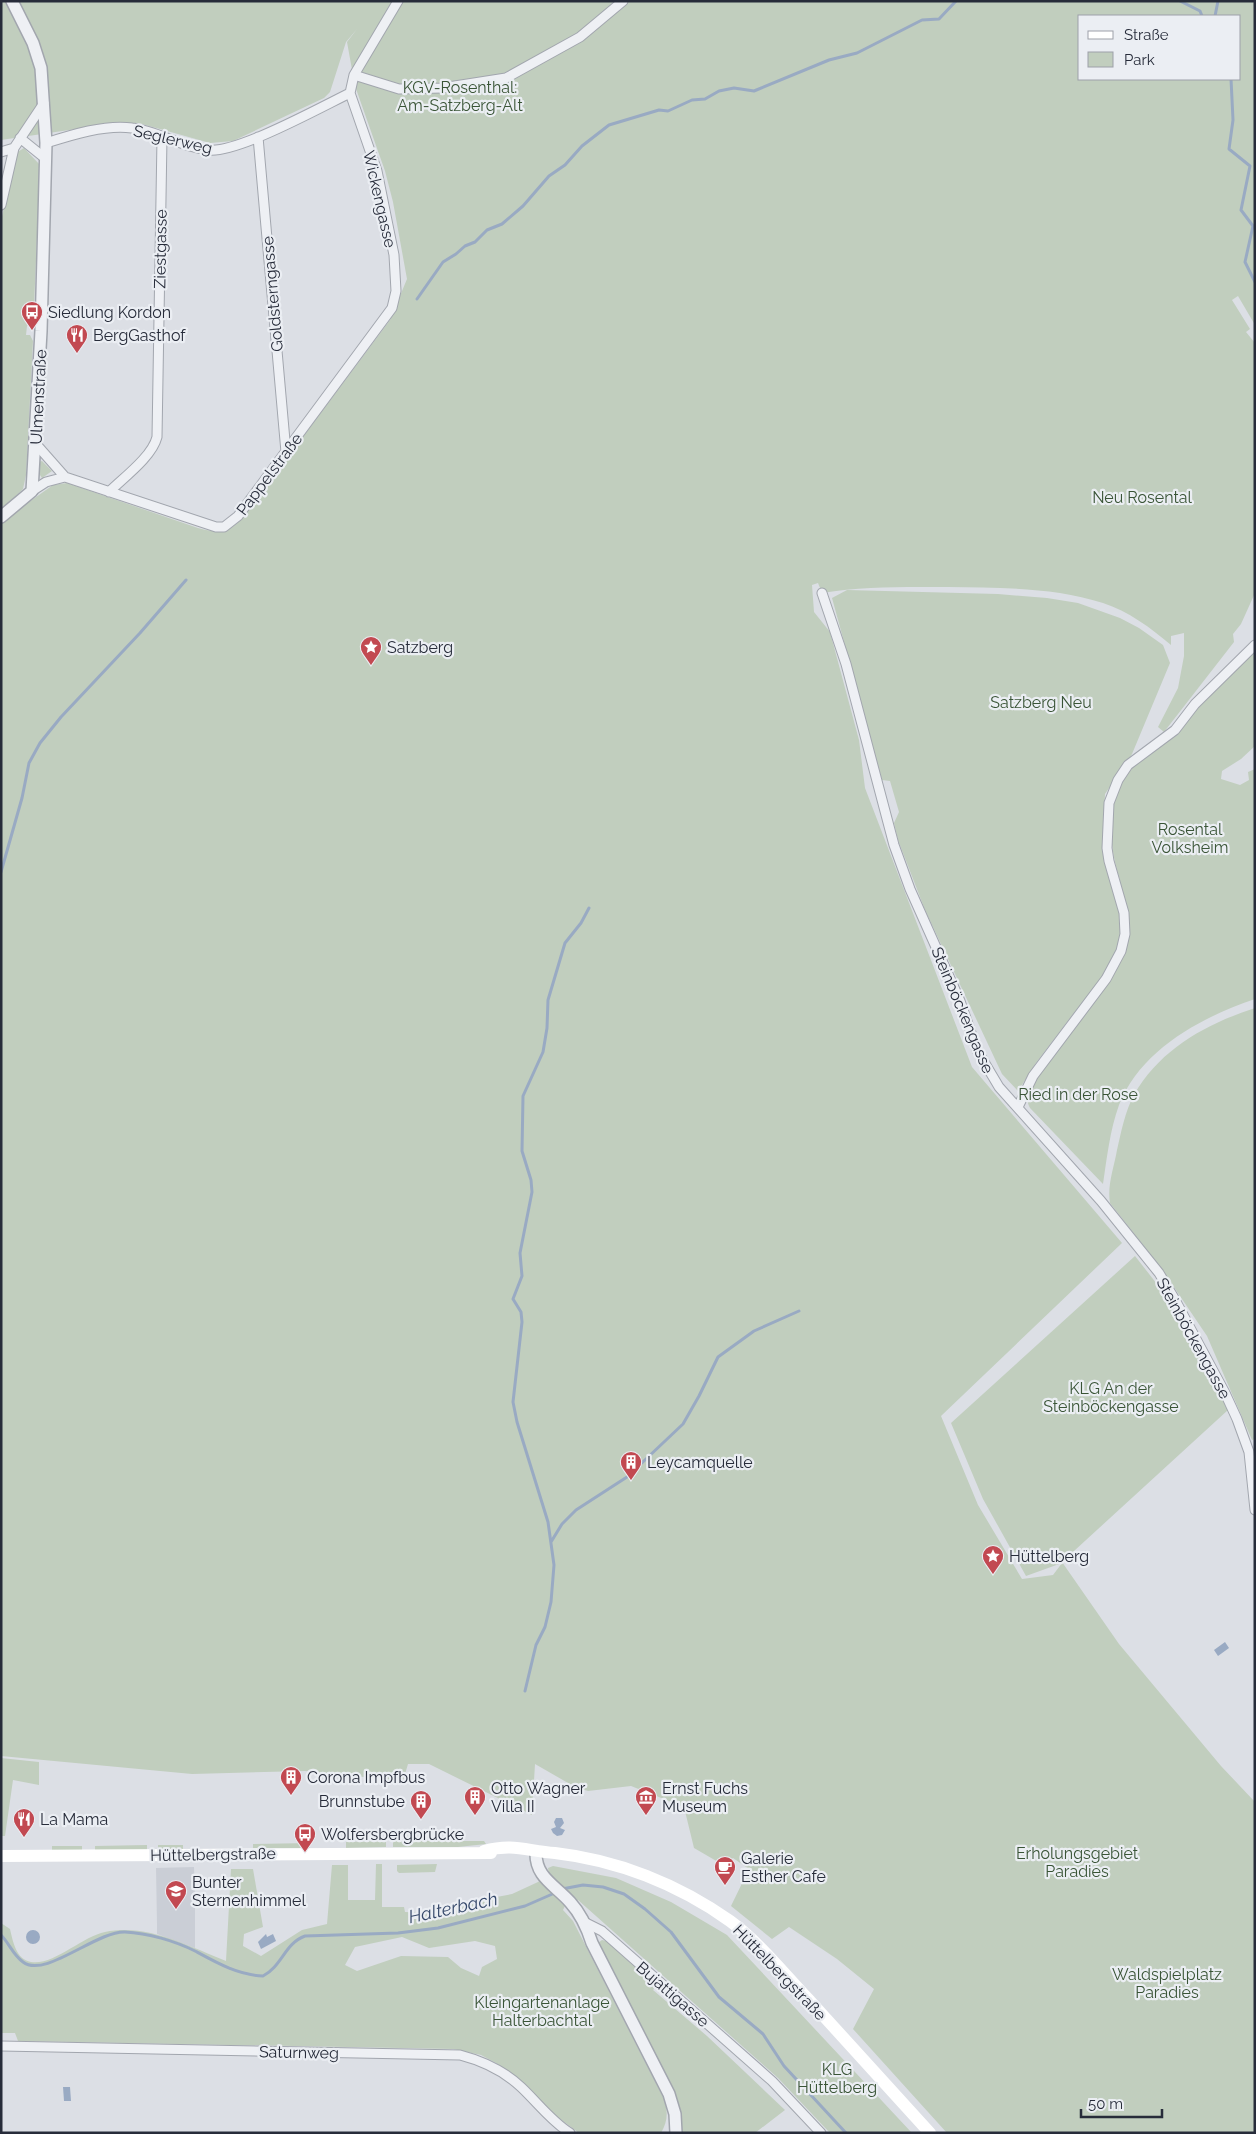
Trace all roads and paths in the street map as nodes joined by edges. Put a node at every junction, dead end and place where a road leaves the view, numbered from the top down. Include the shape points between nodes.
1 (12, 1) edge
2 (398, 1) edge
3 (623, 1) edge
4 (354, 75) junction
5 (350, 93) junction
6 (44, 103) junction
7 (258, 137) junction
8 (20, 138) junction
9 (162, 138) junction
10 (46, 143) junction
11 (14, 148) junction
12 (1, 152) edge
13 (46, 159) junction
14 (1, 205) edge
15 (392, 308) joint
16 (35, 444) junction
17 (286, 452) junction
18 (65, 477) junction
19 (32, 491) junction
20 (109, 492) junction
21 (1, 517) edge
22 (822, 593) dead end
23 (1255, 645) edge
24 (1018, 1107) junction
25 (1252, 1452) edge
26 (1255, 1510) edge
27 (536, 1852) junction
28 (1, 1856) edge
29 (586, 1923) junction
30 (1, 2046) edge
31 (570, 2133) edge
32 (676, 2133) edge
33 (820, 2133) edge
34 (930, 2133) edge

1 - 6 street, Ulmenstraße via 38,56
2 - 4 street
3 - 4 street via 580,37 506,78 442,88 399,89
4 - 5 street
5 - 7 street, Seglerweg
5 - 15 street, Wickengasse via 377,171 394,255 396,291
6 - 8 street
6 - 10 street, Ulmenstraße
7 - 9 street, Seglerweg via 224,149 209,150
7 - 17 street, Goldsterngasse
8 - 11 street
8 - 13 street
9 - 10 street, Seglerweg via 133,128 115,128
9 - 20 street, Ziestgasse via 157,437 150,451
10 - 13 street, Ulmenstraße
11 - 12 street
11 - 14 street
13 - 16 street, Ulmenstraße
15 - 17 street, Pappelstraße
16 - 18 street, Pappelstraße
16 - 19 street, Ulmenstraße
17 - 20 street, Pappelstraße via 238,516 224,527 189,519
18 - 19 street via 46,482
18 - 20 street, Pappelstraße
19 - 21 street
22 - 24 street, Steinböckengasse via 846,664 900,862 960,1001 977,1050 990,1075
23 - 24 street via 1195,704 1175,730 1128,765 1118,780 1108,808 1107,848 1124,913 1125,934 1121,951 1106,979 1033,1076
24 - 25 street, Steinböckengasse via 1101,1201 1159,1274 1225,1393
25 - 26 street, Steinböckengasse
27 - 28 main road, Hüttelbergstraße via 522,1855 484,1851
27 - 29 street, Bujattigasse via 537,1867 544,1878 570,1902
27 - 34 main road, Hüttelbergstraße via 593,1859 632,1871 691,1898 729,1920 765,1952
29 - 32 street via 592,1943 669,2094
29 - 33 street, Bujattigasse via 602,1931 772,2081
30 - 31 street, Saturnweg via 460,2056 478,2060 504,2073

